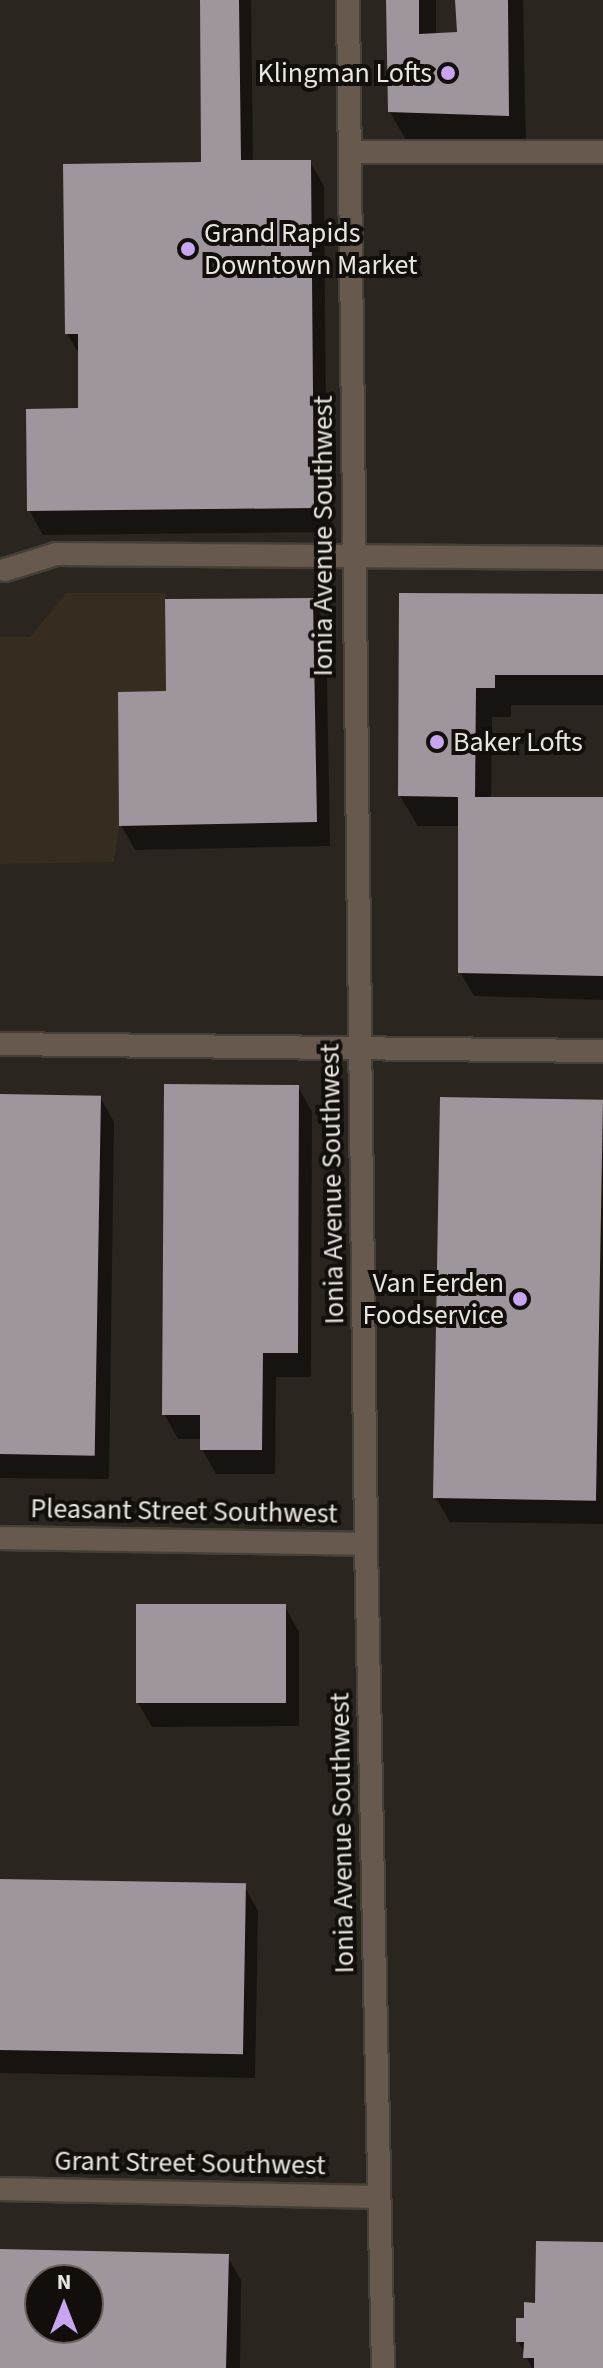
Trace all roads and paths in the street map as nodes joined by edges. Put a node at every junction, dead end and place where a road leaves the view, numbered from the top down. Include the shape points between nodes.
1 (348, 0) edge
2 (352, 152) junction
3 (603, 152) edge
4 (352, 555) junction
5 (603, 558) edge
6 (5, 570) dead end
7 (0, 1044) edge
8 (360, 1048) junction
9 (603, 1051) edge
10 (0, 1538) edge
11 (366, 1544) junction
12 (0, 2189) edge
13 (379, 2197) junction
14 (383, 2368) edge

1 - 2 street, Ionia Avenue Southwest
2 - 3 street
2 - 4 street, Ionia Avenue Southwest
4 - 5 street
4 - 6 street via 56,554
4 - 8 street, Ionia Avenue Southwest
7 - 8 street
8 - 9 street
8 - 11 street, Ionia Avenue Southwest
10 - 11 street, Pleasant Street Southwest
11 - 13 street, Ionia Avenue Southwest
12 - 13 street, Grant Street Southwest
13 - 14 street, Ionia Avenue Southwest

